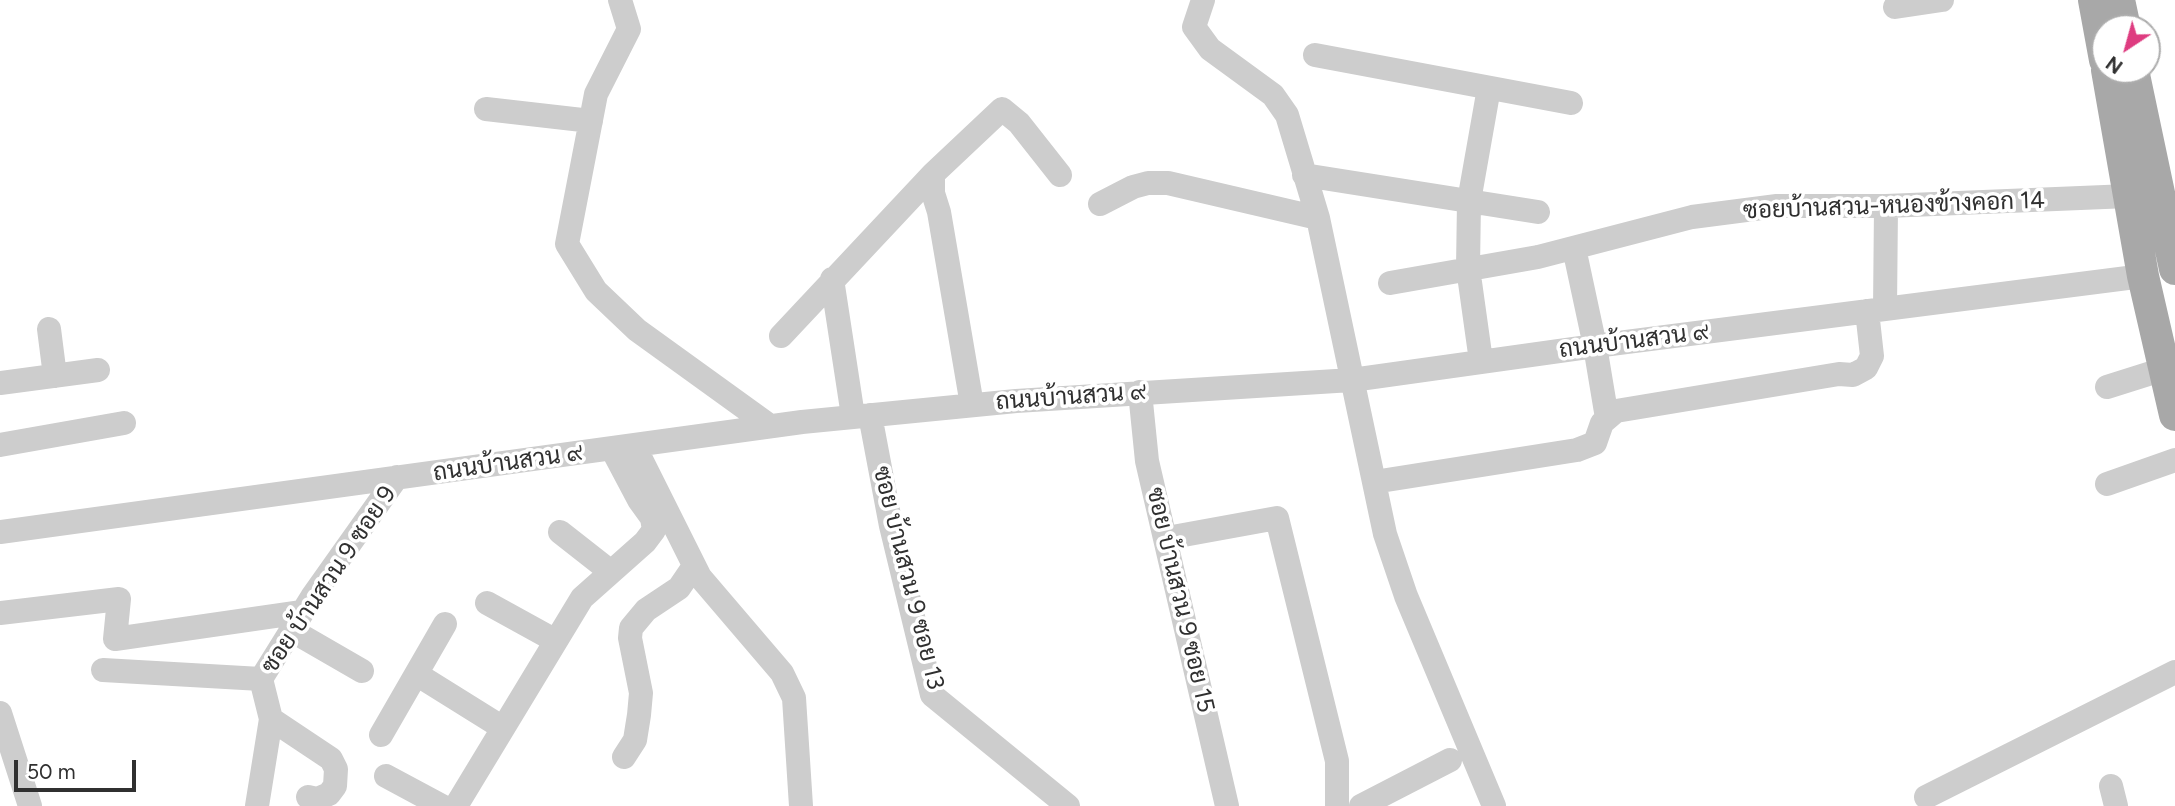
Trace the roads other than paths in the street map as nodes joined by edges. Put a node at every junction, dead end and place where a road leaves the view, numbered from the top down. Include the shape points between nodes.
1 (620, 0) edge
2 (1203, 0) edge
3 (1942, 0) edge
4 (1895, 7) dead end
5 (1315, 55) dead end
6 (2109, 84) edge
7 (2137, 84) edge
8 (1489, 88) junction
9 (1571, 103) dead end
10 (486, 109) dead end
11 (592, 121) junction
12 (933, 174) junction
13 (1060, 175) dead end
14 (1304, 175) junction
15 (2168, 195) edge
16 (2129, 196) junction
17 (1469, 201) junction
18 (1100, 204) dead end
19 (1886, 206) junction
20 (1538, 212) dead end
21 (1318, 218) junction
22 (1574, 248) junction
23 (1468, 268) junction
24 (2175, 272) edge
25 (2143, 276) junction
26 (832, 279) junction
27 (1390, 283) dead end
28 (1876, 310) junction
29 (49, 329) dead end
30 (780, 336) dead end
31 (1595, 346) junction
32 (1481, 361) junction
33 (2164, 369) junction
34 (98, 370) dead end
35 (55, 376) junction
36 (1352, 380) junction
37 (0, 383) edge
38 (2107, 387) dead end
39 (1140, 392) junction
40 (972, 405) junction
41 (2175, 415) edge
42 (862, 416) junction
43 (1606, 418) junction
44 (124, 423) dead end
45 (770, 426) junction
46 (0, 445) edge
47 (623, 447) junction
48 (2175, 460) edge
49 (397, 478) junction
50 (1374, 482) junction
51 (2107, 484) dead end
52 (0, 532) edge
53 (560, 532) dead end
54 (1167, 538) junction
55 (694, 566) junction
56 (611, 572) junction
57 (487, 603) dead end
58 (0, 613) edge
59 (297, 621) junction
60 (445, 624) dead end
61 (556, 640) junction
62 (103, 670) dead end
63 (362, 671) dead end
64 (2175, 672) edge
65 (418, 675) junction
66 (261, 679) junction
67 (0, 713) edge
68 (271, 719) junction
69 (503, 728) junction
70 (381, 735) dead end
71 (624, 757) dead end
72 (1450, 760) dead end
73 (386, 776) dead end
74 (307, 797) dead end
75 (1926, 797) dead end
76 (30, 806) edge
77 (257, 806) edge
78 (442, 806) edge
79 (456, 806) edge
80 (801, 806) edge
81 (1068, 806) edge
82 (1227, 806) edge
83 (1337, 806) edge
84 (1361, 806) edge
85 (1494, 806) edge

1 - 11 street via 629,29 596,94
2 - 14 street via 1194,27 1210,49 1273,95 1287,115
3 - 4 street
5 - 8 street
6 - 16 main road
7 - 15 main road
8 - 9 street
8 - 17 street
10 - 11 street
11 - 45 street via 567,244 596,290 637,330
12 - 13 street via 1002,109 1019,123
12 - 26 street
12 - 40 street
14 - 17 street
14 - 21 street
15 - 24 main road
16 - 19 street, ซอยบ้านสวน-หนองข้างคอก 14
16 - 25 main road
17 - 20 street
17 - 23 street
18 - 21 street via 1133,187 1168,183
19 - 22 street, ซอยบ้านสวน-หนองข้างคอก 14 via 1777,206 1716,214
19 - 28 street
21 - 36 street
22 - 23 street, ซอยบ้านสวน-หนองข้างคอก 14
22 - 31 street
23 - 27 street, ซอยบ้านสวน-หนองข้างคอก 14
23 - 32 street
24 - 25 main road
25 - 28 street, ถนนบ้านสวน ๙
25 - 33 main road
26 - 30 street
26 - 42 street, ซอย บ้านสวน 9 ซอย 13
28 - 31 street, ถนนบ้านสวน ๙
28 - 43 street via 1872,356 1866,368 1853,375 1616,411
29 - 35 street
31 - 32 street, ถนนบ้านสวน ๙
31 - 43 street
32 - 36 street, ถนนบ้านสวน ๙
33 - 38 street
33 - 41 main road
34 - 35 street
35 - 37 street
36 - 39 street, ถนนบ้านสวน ๙
36 - 50 street
39 - 40 street, ถนนบ้านสวน ๙
39 - 54 street, ซอย บ้านสวน 9 ซอย 15 via 1147,461
40 - 42 street, ถนนบ้านสวน ๙
42 - 45 street, ถนนบ้านสวน ๙
42 - 81 street, ซอย บ้านสวน 9 ซอย 13 via 932,695
43 - 50 street via 1595,443 1577,450
44 - 46 street
45 - 47 street, ถนนบ้านสวน ๙
47 - 49 street, ถนนบ้านสวน ๙
47 - 55 street
47 - 56 street via 639,500 652,518 654,530
48 - 51 street
49 - 52 street, ถนนบ้านสวน ๙
49 - 59 street, ซอย บ้านสวน 9 ซอย 9
50 - 85 street via 1406,596
53 - 56 street
54 - 82 street, ซอย บ้านสวน 9 ซอย 15
54 - 83 street via 1277,518 1337,761
55 - 71 street via 679,588 646,610 631,628 641,693 635,740
55 - 80 street via 782,673 794,698
56 - 61 street via 582,598
57 - 61 street
58 - 59 street via 119,598 115,639
59 - 63 street
59 - 66 street, ซอย บ้านสวน 9 ซอย 9
60 - 65 street
61 - 69 street
62 - 66 street
64 - 75 street
65 - 69 street
65 - 70 street
66 - 68 street, ซอย บ้านสวน 9 ซอย 9
67 - 76 street
68 - 74 street via 331,760 336,769 335,786 328,794
68 - 77 street, ซอย บ้านสวน 9 ซอย 9
69 - 79 street
72 - 84 street
73 - 78 street

